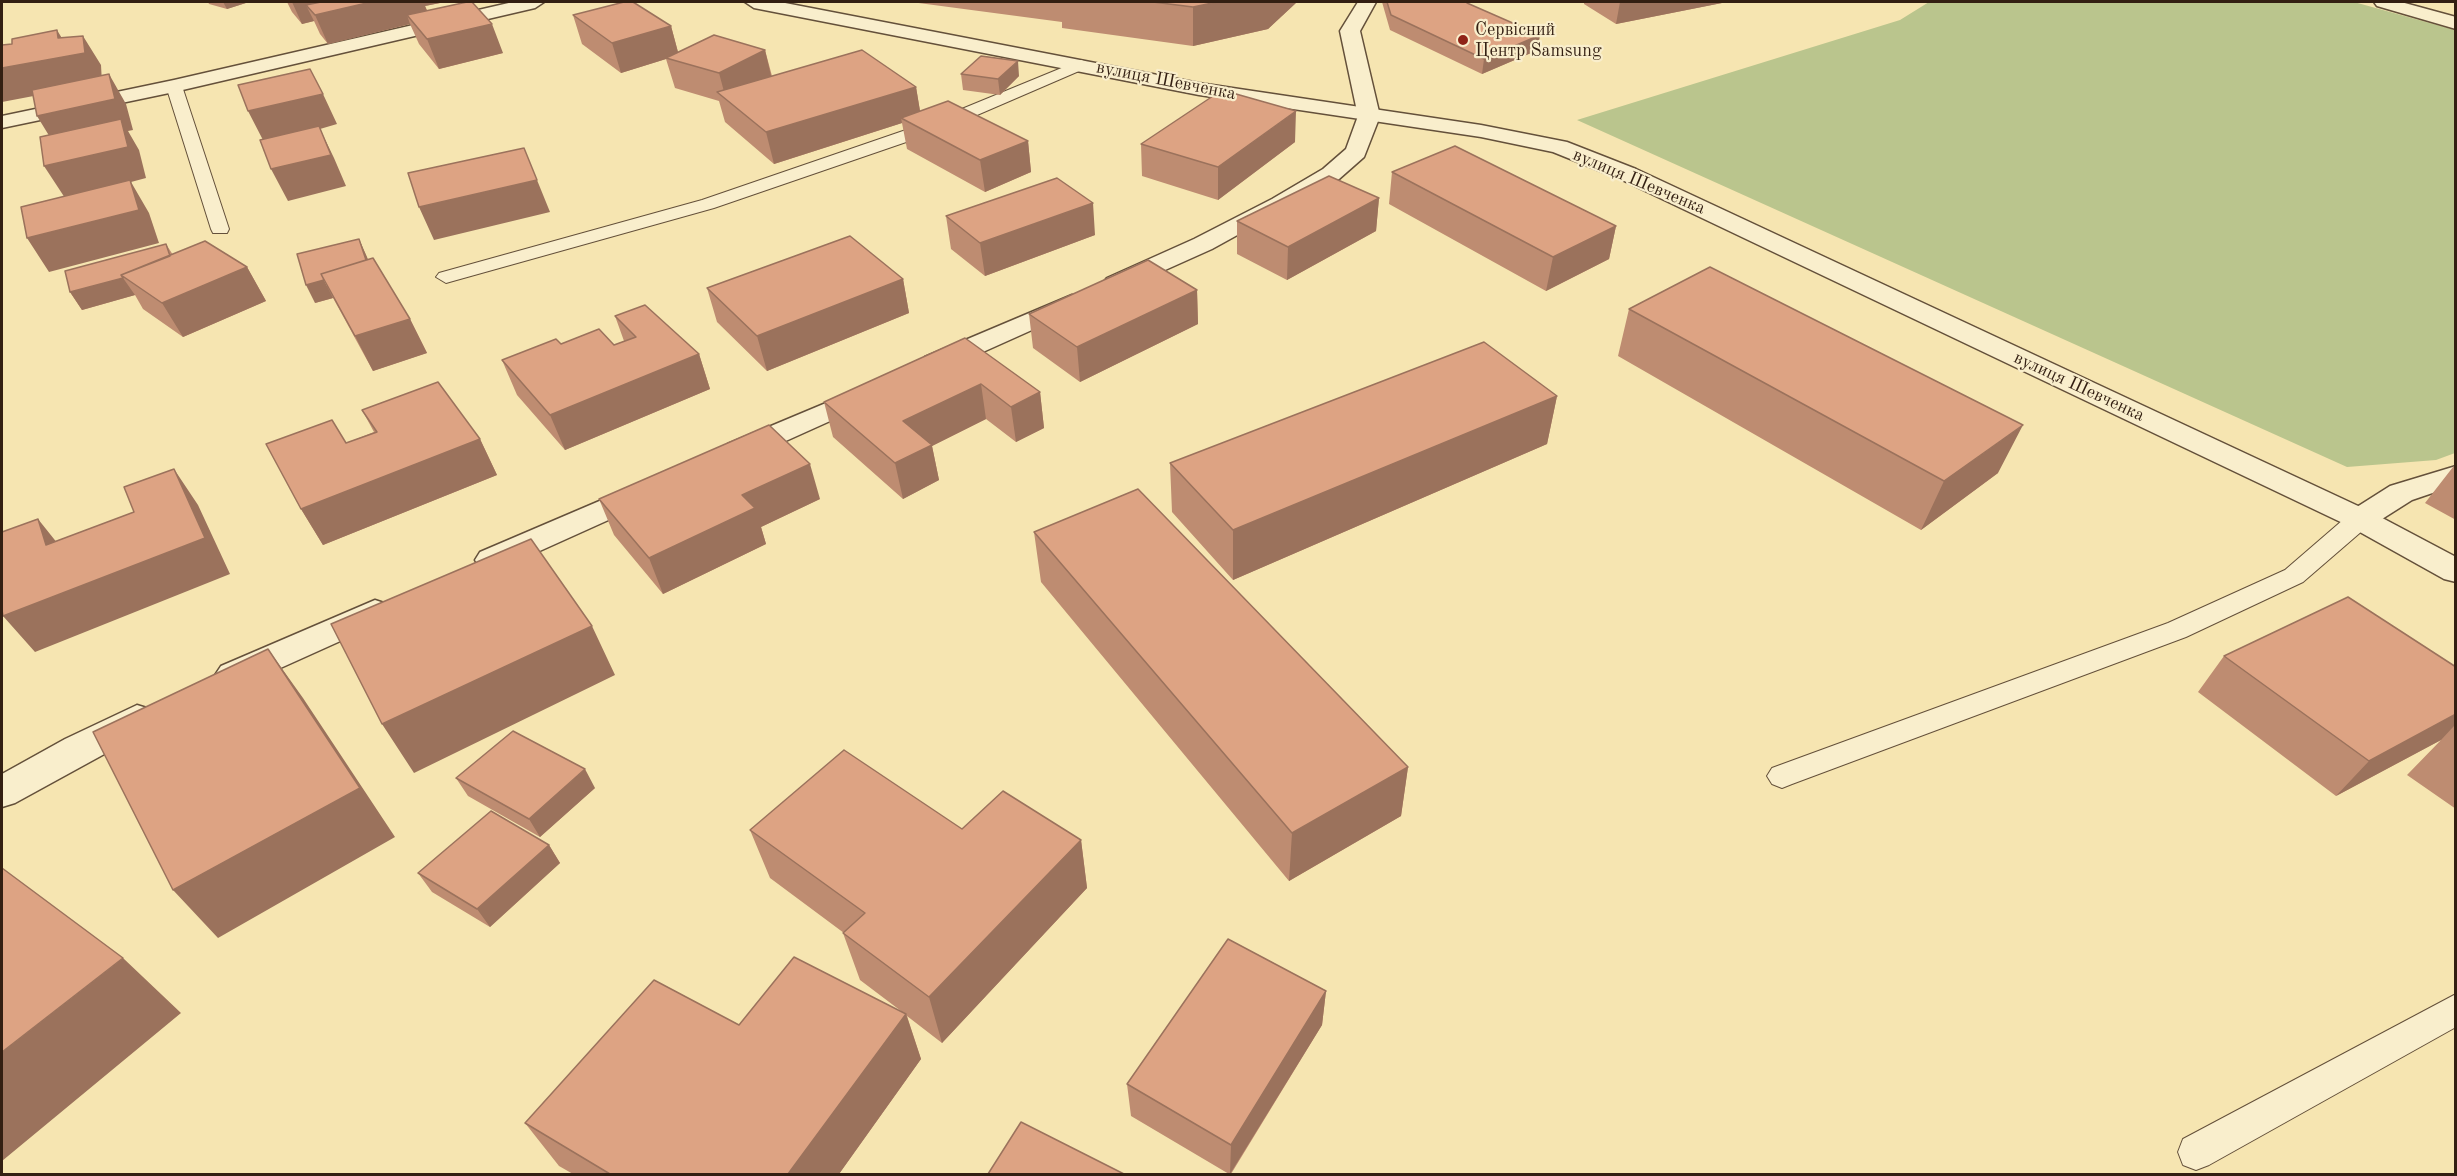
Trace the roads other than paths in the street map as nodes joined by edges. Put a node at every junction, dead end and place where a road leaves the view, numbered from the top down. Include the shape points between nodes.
1 (535, 2) edge
2 (754, 2) edge
3 (1367, 2) edge
4 (2383, 2) edge
5 (2433, 2) edge
6 (2456, 5) edge
7 (2456, 23) edge
8 (1081, 65) junction
9 (174, 86) junction
10 (1369, 116) junction
11 (2, 122) edge
12 (220, 229) dead end
13 (446, 277) dead end
14 (712, 462) edge
15 (2456, 475) edge
16 (668, 482) edge
17 (2360, 519) junction
18 (2456, 571) edge
19 (461, 574) edge
20 (395, 603) edge
21 (210, 685) edge
22 (158, 710) edge
23 (1782, 776) dead end
24 (2, 792) edge
25 (2456, 1009) edge
26 (2196, 1152) dead end

1 - 9 street
2 - 8 street, вулиця Шевченка
3 - 10 street via 1350,32
4 - 7 street
5 - 6 street
8 - 10 street, вулиця Шевченка via 1199,89
8 - 13 lane via 941,124 708,204
9 - 11 street
9 - 12 lane
10 - 14 street via 1356,152 1331,174 1280,204 1203,244
10 - 17 street, вулиця Шевченка via 1519,138 1558,147 1628,174
15 - 17 street via 2401,493
16 - 19 street
17 - 18 street, вулиця Шевченка
17 - 23 lane via 2294,576 2177,630
20 - 21 street
22 - 24 street
25 - 26 lane

